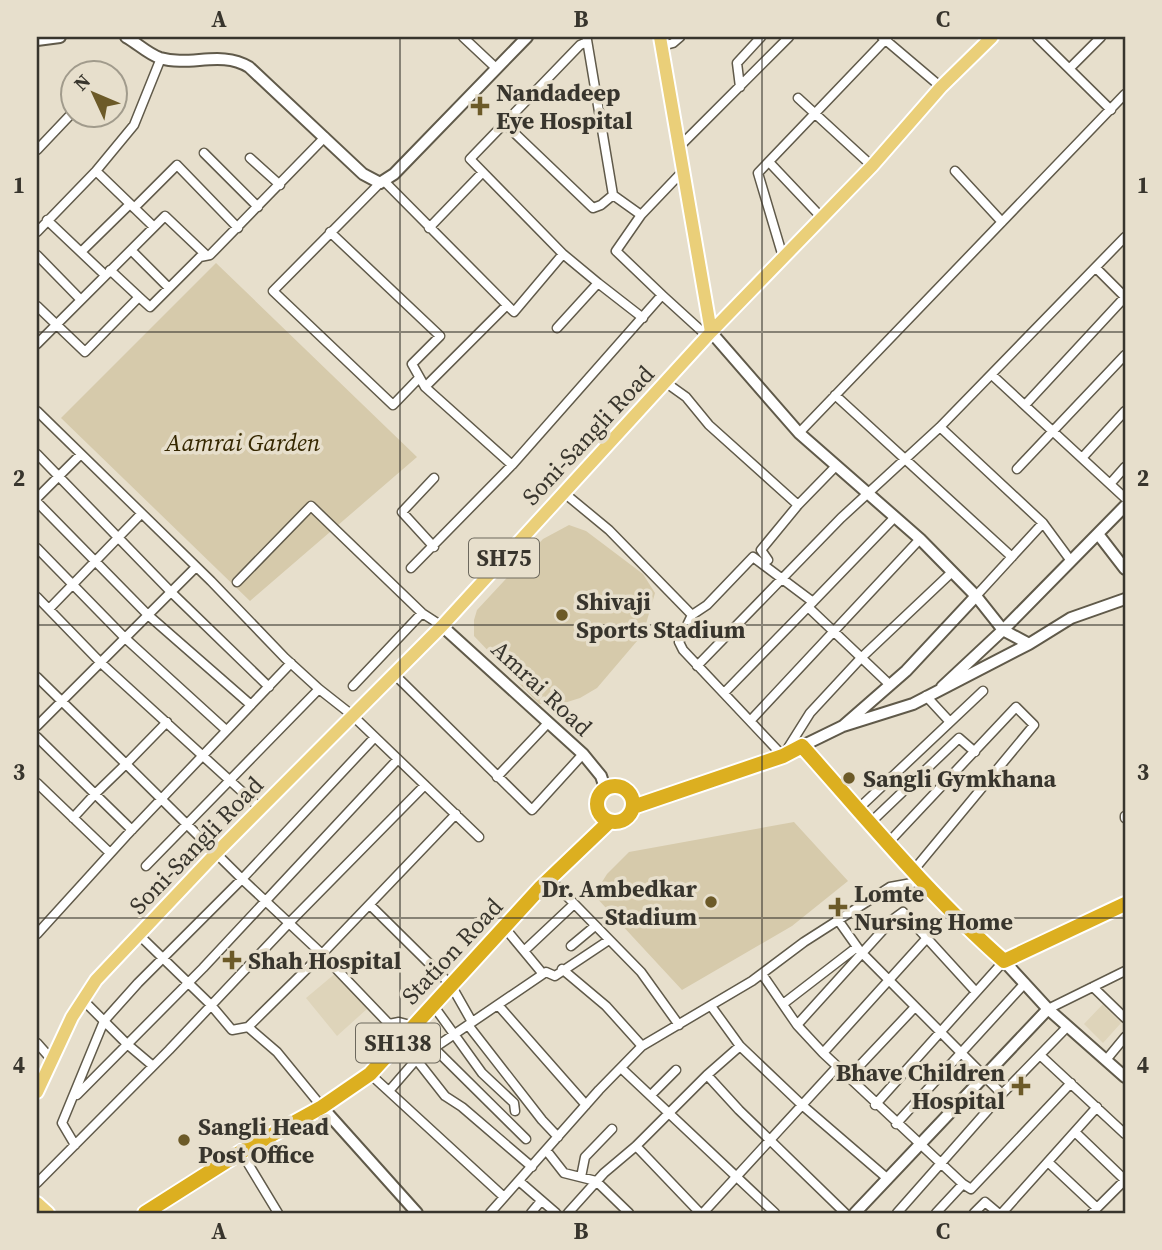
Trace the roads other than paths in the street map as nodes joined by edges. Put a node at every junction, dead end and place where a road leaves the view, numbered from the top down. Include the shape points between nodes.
1 (61, 37) edge
2 (127, 37) edge
3 (463, 37) edge
4 (527, 37) edge
5 (680, 37) edge
6 (761, 37) edge
7 (789, 37) edge
8 (992, 37) edge
9 (1037, 37) edge
10 (1054, 37) edge
11 (1101, 37) edge
12 (885, 38) edge
13 (42, 39) edge
14 (587, 39) edge
15 (661, 41) edge
16 (1046, 46) junction
17 (161, 58) junction
18 (496, 68) junction
19 (1070, 68) junction
20 (740, 87) junction
21 (941, 87) junction
22 (1125, 94) edge
23 (798, 98) dead end
24 (1111, 110) junction
25 (815, 115) junction
26 (503, 123) junction
27 (60, 126) edge
28 (325, 137) junction
29 (679, 147) junction
30 (37, 150) edge
31 (204, 153) dead end
32 (250, 158) dead end
33 (769, 162) junction
34 (873, 166) junction
35 (96, 171) junction
36 (683, 171) junction
37 (955, 171) dead end
38 (482, 173) junction
39 (382, 182) junction
40 (280, 185) junction
41 (613, 195) junction
42 (132, 206) junction
43 (258, 207) junction
44 (641, 215) junction
45 (822, 218) junction
46 (47, 220) junction
47 (1002, 222) junction
48 (153, 228) junction
49 (238, 228) junction
50 (429, 228) junction
51 (37, 232) edge
52 (330, 232) junction
53 (1125, 237) edge
54 (131, 250) junction
55 (81, 252) junction
56 (563, 254) junction
57 (206, 255) junction
58 (37, 256) edge
59 (783, 257) junction
60 (1096, 268) junction
61 (108, 273) junction
62 (598, 283) junction
63 (169, 288) junction
64 (662, 295) junction
65 (139, 297) junction
66 (1125, 297) edge
67 (81, 300) junction
68 (507, 305) junction
69 (37, 306) edge
70 (643, 318) junction
71 (57, 325) junction
72 (558, 328) dead end
73 (709, 334) junction
74 (37, 344) edge
75 (1125, 355) edge
76 (992, 375) junction
77 (419, 378) junction
78 (665, 382) junction
79 (425, 387) junction
80 (835, 396) junction
81 (1025, 405) junction
82 (37, 411) edge
83 (1125, 411) edge
84 (940, 427) junction
85 (1054, 432) junction
86 (799, 433) junction
87 (37, 454) edge
88 (80, 455) junction
89 (905, 458) junction
90 (1082, 458) junction
91 (512, 465) junction
92 (836, 466) junction
93 (1125, 467) edge
94 (1017, 469) dead end
95 (58, 476) junction
96 (434, 478) dead end
97 (1110, 484) junction
98 (563, 492) junction
99 (868, 494) junction
100 (1125, 498) edge
101 (37, 500) edge
102 (798, 505) junction
103 (1125, 506) edge
104 (141, 514) junction
105 (894, 518) junction
106 (1043, 523) junction
107 (1097, 534) junction
108 (118, 539) junction
109 (920, 539) junction
110 (434, 547) junction
111 (37, 548) edge
112 (1012, 557) junction
113 (95, 561) junction
114 (1071, 561) junction
115 (196, 567) junction
116 (411, 568) dead end
117 (1125, 569) edge
118 (951, 573) junction
119 (784, 578) junction
120 (237, 582) dead end
121 (73, 583) junction
122 (171, 592) junction
123 (976, 596) junction
124 (37, 597) edge
125 (1125, 599) edge
126 (810, 605) junction
127 (49, 608) junction
128 (422, 613) junction
129 (148, 615) junction
130 (692, 615) junction
131 (442, 626) junction
132 (1003, 630) junction
133 (834, 632) junction
134 (125, 638) junction
135 (1030, 644) junction
136 (861, 658) junction
137 (101, 663) junction
138 (291, 663) junction
139 (697, 666) junction
140 (393, 673) junction
141 (37, 677) edge
142 (889, 684) junction
143 (353, 686) dead end
144 (269, 687) junction
145 (942, 687) junction
146 (319, 690) junction
147 (983, 691) dead end
148 (724, 693) junction
149 (926, 696) junction
150 (61, 702) junction
151 (251, 705) junction
152 (352, 715) junction
153 (751, 720) junction
154 (167, 722) junction
155 (950, 722) junction
156 (548, 723) junction
157 (37, 726) edge
158 (843, 726) junction
159 (226, 730) junction
160 (37, 737) edge
161 (375, 737) junction
162 (802, 746) junction
163 (975, 752) junction
164 (204, 754) junction
165 (583, 754) junction
166 (783, 756) junction
167 (398, 759) junction
168 (126, 764) junction
169 (497, 777) junction
170 (230, 779) junction
171 (37, 783) edge
172 (425, 785) junction
173 (605, 788) junction
174 (95, 794) junction
175 (162, 799) junction
176 (633, 807) junction
177 (260, 808) junction
178 (858, 810) junction
179 (456, 814) junction
180 (73, 818) junction
181 (609, 822) junction
182 (870, 823) junction
183 (187, 824) junction
184 (132, 830) junction
185 (480, 837) dead end
186 (888, 843) junction
187 (110, 853) junction
188 (216, 853) junction
189 (146, 866) dead end
190 (918, 876) junction
191 (242, 879) junction
192 (550, 879) junction
193 (266, 901) junction
194 (573, 904) junction
195 (1125, 904) edge
196 (369, 905) junction
197 (838, 920) junction
198 (289, 923) junction
199 (595, 926) junction
200 (505, 928) junction
201 (37, 934) edge
202 (139, 935) junction
203 (926, 939) junction
204 (609, 940) junction
205 (571, 946) dead end
206 (524, 951) junction
207 (860, 951) junction
208 (322, 954) junction
209 (163, 958) junction
210 (1004, 961) junction
211 (1125, 971) edge
212 (558, 973) junction
213 (543, 974) junction
214 (762, 974) junction
215 (888, 981) junction
216 (188, 983) junction
217 (1025, 983) junction
218 (451, 985) junction
219 (1093, 987) junction
220 (976, 992) junction
221 (83, 1000) junction
222 (783, 1004) junction
223 (211, 1005) junction
224 (433, 1005) junction
225 (498, 1005) junction
226 (711, 1006) junction
227 (915, 1007) junction
228 (1048, 1009) junction
229 (1125, 1018) edge
230 (104, 1021) junction
231 (470, 1024) junction
232 (679, 1025) junction
233 (414, 1026) junction
234 (797, 1026) junction
235 (1068, 1026) junction
236 (248, 1027) junction
237 (940, 1032) junction
238 (454, 1034) junction
239 (1125, 1037) edge
240 (401, 1040) junction
241 (37, 1043) edge
242 (127, 1044) junction
243 (642, 1046) junction
244 (740, 1046) junction
245 (434, 1048) junction
246 (960, 1052) junction
247 (823, 1053) junction
248 (1040, 1055) junction
249 (52, 1060) junction
250 (1106, 1060) junction
251 (415, 1061) junction
252 (153, 1066) junction
253 (836, 1067) junction
254 (621, 1068) junction
255 (676, 1070) dead end
256 (370, 1074) junction
257 (707, 1075) junction
258 (985, 1076) junction
259 (1125, 1077) edge
260 (848, 1078) junction
261 (1071, 1083) junction
262 (388, 1091) junction
263 (37, 1092) edge
264 (1002, 1094) junction
265 (651, 1095) junction
266 (72, 1100) junction
267 (586, 1105) junction
268 (802, 1105) junction
269 (876, 1105) junction
270 (322, 1107) junction
271 (1097, 1107) junction
272 (515, 1111) dead end
273 (671, 1113) junction
274 (896, 1124) junction
275 (612, 1129) dead end
276 (1075, 1132) junction
277 (1125, 1133) edge
278 (558, 1137) junction
279 (526, 1139) dead end
280 (770, 1139) junction
281 (75, 1145) junction
282 (635, 1146) junction
283 (920, 1146) junction
284 (546, 1150) junction
285 (241, 1152) junction
286 (1048, 1162) junction
287 (940, 1164) junction
288 (531, 1167) junction
289 (581, 1177) junction
290 (737, 1177) junction
291 (888, 1180) junction
292 (1125, 1180) edge
293 (519, 1181) junction
294 (596, 1181) junction
295 (37, 1183) edge
296 (967, 1187) junction
297 (504, 1197) junction
298 (541, 1201) junction
299 (985, 1202) junction
300 (37, 1203) edge
301 (1094, 1211) edge
302 (48, 1213) edge
303 (145, 1213) edge
304 (278, 1213) edge
305 (418, 1213) edge
306 (492, 1213) edge
307 (531, 1213) edge
308 (556, 1213) edge
309 (568, 1213) edge
310 (629, 1213) edge
311 (701, 1213) edge
312 (775, 1213) edge
313 (845, 1213) edge
314 (855, 1213) edge
315 (897, 1213) edge
316 (936, 1213) edge
317 (974, 1213) edge
318 (1000, 1213) edge

1 - 13 main road
2 - 17 main road
3 - 18 street
4 - 18 main road
5 - 15 street via 673,43
6 - 20 street via 737,63
7 - 20 street
8 - 21 main road, Soni-Sangli Road / SH75
9 - 16 street
10 - 16 street
11 - 19 street
12 - 21 street
12 - 25 street
14 - 26 street
14 - 41 street
15 - 29 main road
16 - 19 street
17 - 28 main road via 240,62
17 - 35 street via 134,125
18 - 39 main road
19 - 24 street
20 - 29 street
21 - 34 main road, Soni-Sangli Road / SH75
22 - 24 street
23 - 25 street
24 - 47 street
25 - 33 street
25 - 34 street
26 - 38 street via 470,159
26 - 41 street via 593,208
27 - 30 street
28 - 39 main road via 363,174
28 - 40 street
29 - 36 main road
31 - 43 street
32 - 40 street
33 - 45 street
33 - 59 street via 758,179
34 - 45 main road, Soni-Sangli Road / SH75
35 - 42 street
35 - 46 street
36 - 44 street
36 - 73 main road
37 - 47 street
38 - 50 street
38 - 56 street
39 - 50 street
39 - 52 street
40 - 43 street
41 - 44 street
42 - 48 street
42 - 49 street via 177,165
42 - 55 street
43 - 49 street
44 - 64 street via 616,251
45 - 59 main road, Soni-Sangli Road / SH75
46 - 51 street
46 - 55 street
47 - 80 street
48 - 54 street
48 - 57 street via 165,216
49 - 57 street
50 - 68 street
52 - 77 street via 440,336 411,364
52 - 77 street via 272,291 393,405
53 - 60 street
54 - 61 street
54 - 63 street
55 - 61 street
56 - 62 street
56 - 68 street via 514,312
57 - 63 street
58 - 67 street
59 - 73 main road, Soni-Sangli Road / SH75
60 - 66 street
60 - 76 street
61 - 65 street
61 - 67 street
62 - 70 street
62 - 72 street
63 - 65 street via 150,307
64 - 70 street
64 - 73 street
65 - 71 street via 85,352
66 - 81 street
67 - 71 street
68 - 79 street
69 - 71 street
70 - 91 street
71 - 74 street
73 - 78 main road, Soni-Sangli Road / SH75
73 - 86 main road
75 - 85 street
76 - 81 street
76 - 84 street
77 - 79 street
78 - 98 main road, Soni-Sangli Road / SH75
78 - 102 street
79 - 91 street
80 - 86 street
80 - 89 street
81 - 85 street
82 - 88 street
83 - 90 street
84 - 89 street
84 - 106 street
85 - 90 street
85 - 94 street
86 - 92 main road
87 - 95 street
88 - 95 street
88 - 104 street
89 - 99 street
89 - 112 street
90 - 97 street
91 - 110 street
92 - 99 main road
92 - 102 street
93 - 97 street
95 - 101 street
95 - 108 street
96 - 110 street via 402,512
97 - 100 street
98 - 130 street via 609,530
98 - 131 main road, Soni-Sangli Road / SH75
99 - 105 main road
99 - 119 street
101 - 113 street
102 - 119 street via 761,550
103 - 107 main road
104 - 108 street
104 - 115 street
105 - 109 main road
105 - 126 street
106 - 112 street
106 - 114 street
107 - 114 main road
107 - 117 main road
108 - 113 street
108 - 122 street
109 - 118 main road
109 - 133 street
110 - 116 street
111 - 121 street
112 - 123 street
113 - 121 street
113 - 129 street
114 - 132 main road
115 - 122 street
115 - 138 street
118 - 123 main road
118 - 136 street
119 - 126 street
119 - 130 street via 753,556
119 - 139 street
120 - 128 street via 311,506
121 - 127 street
121 - 134 street
122 - 129 street
122 - 144 street
123 - 132 main road
123 - 142 main road
124 - 127 street
125 - 135 main road via 1071,618
126 - 133 street
126 - 148 street
127 - 137 street
128 - 131 street
128 - 143 street
129 - 134 street
129 - 151 street
130 - 139 street via 679,642
131 - 140 main road, Soni-Sangli Road / SH75
131 - 156 main road, Amrai Road
132 - 135 main road
132 - 145 main road
133 - 136 street
133 - 153 street
134 - 137 street
134 - 159 street
135 - 145 main road
136 - 142 street
136 - 166 street via 810,713
137 - 150 street
137 - 154 street
138 - 144 street
138 - 146 street
139 - 148 street
140 - 152 main road, Soni-Sangli Road / SH75
140 - 169 street
141 - 150 street
142 - 158 main road
144 - 151 street
145 - 149 main road
146 - 152 street
146 - 170 street
147 - 155 street
148 - 153 street
149 - 155 street
149 - 158 main road
150 - 157 street
150 - 168 street
151 - 159 street
152 - 161 street
152 - 177 main road, Soni-Sangli Road / SH75
153 - 166 street
154 - 164 street
154 - 168 street
155 - 178 street
156 - 165 main road, Amrai Road
156 - 169 street
158 - 162 main road
159 - 164 street
160 - 174 street
161 - 167 street
161 - 191 street
162 - 166 highway
162 - 178 highway
163 - 182 street via 959,738
163 - 186 street
163 - 190 street via 1016,707 1034,725
164 - 170 street
164 - 175 street
165 - 169 street via 532,810
165 - 173 main road, Amrai Road
166 - 176 highway
167 - 172 street
167 - 193 street
168 - 174 street
168 - 175 street
170 - 177 street
170 - 183 street
171 - 180 street
172 - 179 street
172 - 198 street
173 - 176 highway via 626,790
173 - 181 highway via 597,805
174 - 180 street
174 - 184 street
175 - 183 street
175 - 184 street
176 - 181 highway via 622,821
177 - 188 main road, Soni-Sangli Road / SH75
178 - 182 highway
179 - 185 street
179 - 196 street
180 - 187 street
181 - 192 highway, Station Road / SH138
182 - 186 highway
183 - 188 street
183 - 189 street
184 - 187 street
186 - 190 highway
187 - 201 street
188 - 191 street
188 - 202 main road, Soni-Sangli Road / SH75
190 - 197 street via 890,887
190 - 210 highway
191 - 193 street
191 - 209 street
192 - 194 street
192 - 200 highway, Station Road / SH138
193 - 198 street
193 - 216 street
194 - 199 street
194 - 206 street
195 - 210 highway
196 - 208 street
196 - 218 street
197 - 207 street
197 - 214 street
198 - 208 street
198 - 223 street
199 - 204 street
199 - 205 street
200 - 206 street
200 - 218 highway, Station Road / SH138
202 - 209 street
202 - 221 main road, Soni-Sangli Road / SH75
203 - 207 street via 902,912
203 - 215 street
203 - 220 street
204 - 212 street
204 - 232 street via 641,972
206 - 213 street
207 - 215 street
207 - 222 street
207 - 234 street
208 - 233 street via 389,1024
208 - 236 street
209 - 216 street
209 - 230 street
210 - 217 main road
210 - 220 street
211 - 219 street
212 - 213 street
212 - 243 street via 606,1006
213 - 225 street
214 - 222 street
214 - 226 street
215 - 227 street
215 - 247 street
216 - 223 street
216 - 242 street
217 - 228 main road
217 - 246 street
218 - 224 highway, Station Road / SH138
218 - 231 street
219 - 228 street
219 - 229 street
220 - 237 street
221 - 230 street
221 - 249 main road, Soni-Sangli Road / SH75
222 - 234 street
223 - 236 street via 232,1030
223 - 252 street
224 - 233 highway, Station Road / SH138
224 - 238 street
225 - 231 street
225 - 267 street
226 - 232 street
226 - 244 street
227 - 237 street
227 - 260 street
228 - 235 main road
228 - 258 main road
230 - 242 street
230 - 266 street
231 - 238 street
231 - 278 street
232 - 243 street
233 - 240 highway, Station Road / SH138
233 - 245 street
234 - 247 street
235 - 248 street
235 - 250 main road
236 - 270 street via 277,1052
237 - 246 street
237 - 269 street
238 - 245 street
238 - 272 street via 482,1073 514,1103
239 - 250 street
240 - 251 street
240 - 256 highway, Station Road / SH138
241 - 249 street
242 - 252 street
242 - 266 street
243 - 254 street
244 - 257 street
244 - 268 street
245 - 251 street
245 - 279 street
246 - 258 street
246 - 274 street
247 - 253 street
248 - 261 street
248 - 264 street
249 - 263 main road, Soni-Sangli Road / SH75
250 - 259 main road
251 - 262 street
251 - 288 street via 444,1096
252 - 281 street
253 - 260 street
253 - 268 street
254 - 265 street
254 - 267 street
255 - 265 street
256 - 262 street
256 - 270 highway, Station Road / SH138
257 - 273 street
257 - 280 street
258 - 264 street
258 - 283 main road
260 - 269 street
261 - 271 street
261 - 296 street
262 - 297 street
264 - 287 street
265 - 273 street
266 - 281 street via 62,1123
267 - 278 street
268 - 280 street
268 - 291 street
269 - 274 street
270 - 285 highway, Station Road / SH138
270 - 305 main road
271 - 276 street
271 - 277 street
273 - 282 street
273 - 290 street
274 - 283 street
275 - 289 street via 585,1157
276 - 286 street
276 - 292 street
278 - 284 street
280 - 290 street
280 - 313 street
281 - 295 street
282 - 294 street
282 - 311 street
283 - 287 street
283 - 291 main road
284 - 288 street
284 - 289 street via 564,1173
285 - 303 highway, Station Road / SH138
285 - 304 street
286 - 301 street
286 - 318 street
287 - 296 street
287 - 315 street
288 - 293 street
289 - 294 street
290 - 311 street
290 - 312 street
291 - 314 main road
292 - 301 street
293 - 297 street
293 - 298 street
294 - 309 street
294 - 310 street
296 - 299 street
296 - 316 street
297 - 306 street
298 - 307 street
298 - 308 street
299 - 317 street
299 - 318 street
300 - 302 main road

